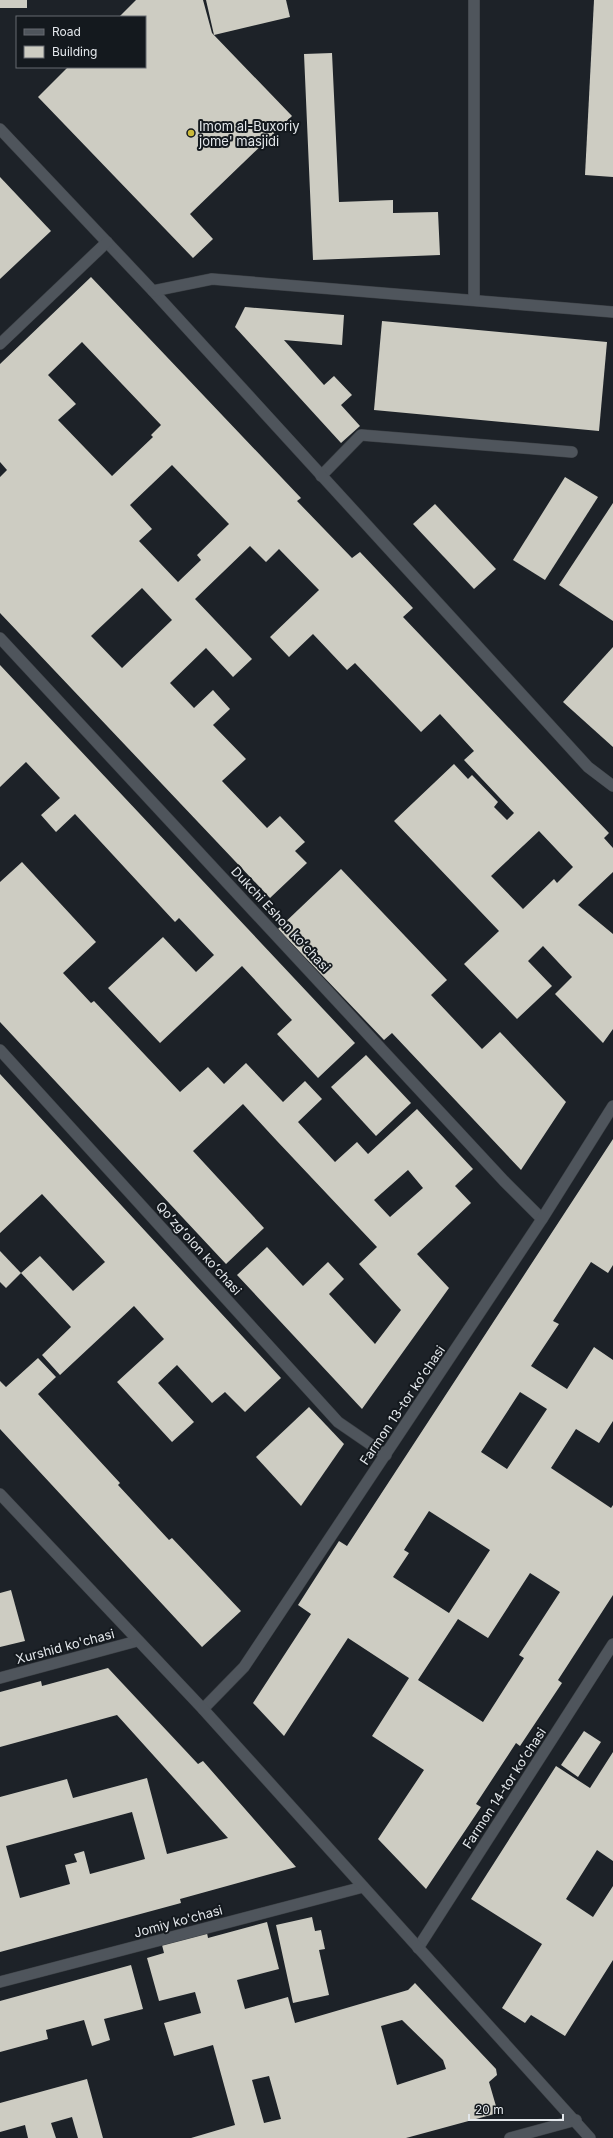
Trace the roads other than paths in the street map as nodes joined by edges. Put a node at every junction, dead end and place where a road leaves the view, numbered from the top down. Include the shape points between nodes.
1 (474, 0) edge
2 (0, 129) edge
3 (107, 242) junction
4 (153, 291) junction
5 (474, 299) junction
6 (613, 312) edge
7 (0, 344) edge
8 (572, 452) dead end
9 (321, 476) junction
10 (0, 638) edge
11 (613, 786) edge
12 (0, 1050) edge
13 (613, 1106) edge
14 (542, 1219) junction
15 (386, 1455) junction
16 (0, 1494) edge
17 (138, 1641) junction
18 (613, 1644) edge
19 (0, 1678) edge
20 (202, 1709) junction
21 (363, 1887) junction
22 (418, 1948) junction
23 (0, 1982) edge
24 (576, 2120) junction
25 (510, 2138) edge
26 (590, 2138) edge

1 - 5 street
2 - 3 street
3 - 4 street
3 - 7 street
4 - 5 street via 212,279
4 - 9 street
5 - 6 street
8 - 9 street via 361,434
9 - 11 street via 588,767
10 - 14 street, Dukchi Eshon koʻchasi
12 - 15 street, Qoʻzgʻolon koʻchasi via 338,1422
13 - 14 street, Farmon 13-tor koʻchasi
14 - 15 street, Farmon 13-tor koʻchasi
15 - 20 street, Farmon 13-tor koʻchasi via 244,1666
16 - 17 street
17 - 19 street, Xurshid ko'chasi
17 - 20 street
18 - 22 street, Farmon 14-tor koʻchasi
20 - 21 street
21 - 22 street
21 - 23 street, Jomiy ko'chasi
22 - 24 street
24 - 25 street
24 - 26 street

